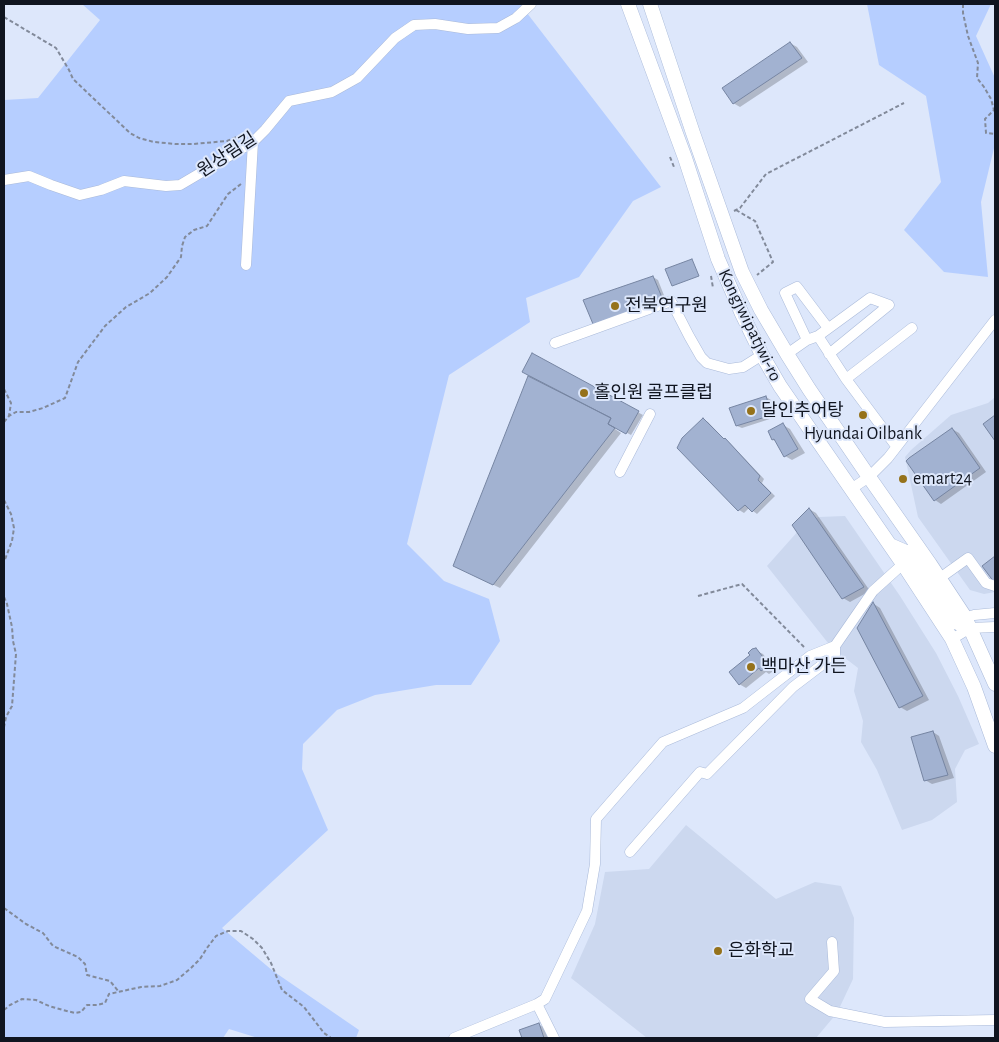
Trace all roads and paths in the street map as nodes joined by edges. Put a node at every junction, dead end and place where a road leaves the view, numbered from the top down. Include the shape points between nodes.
1 (531, 4) edge
2 (628, 4) edge
3 (650, 4) edge
4 (963, 4) edge
5 (4, 17) edge
6 (904, 103) dead end
7 (267, 127) junction
8 (995, 134) edge
9 (253, 142) junction
10 (252, 178) junction
11 (4, 180) edge
12 (736, 210) junction
13 (722, 215) junction
14 (246, 264) dead end
15 (748, 283) junction
16 (995, 320) edge
17 (828, 328) junction
18 (912, 328) dead end
19 (818, 336) junction
20 (807, 340) junction
21 (554, 343) dead end
22 (787, 354) junction
23 (829, 354) junction
24 (762, 355) junction
25 (846, 379) junction
26 (4, 389) edge
27 (650, 414) dead end
28 (9, 416) junction
29 (4, 422) edge
30 (896, 446) junction
31 (620, 472) dead end
32 (869, 478) junction
33 (851, 489) junction
34 (4, 500) edge
35 (890, 545) junction
36 (4, 562) edge
37 (903, 564) junction
38 (940, 578) junction
39 (995, 586) edge
40 (4, 596) edge
41 (698, 596) dead end
42 (995, 613) edge
43 (957, 627) junction
44 (995, 627) edge
45 (835, 646) junction
46 (812, 655) junction
47 (995, 684) edge
48 (4, 727) edge
49 (995, 746) edge
50 (630, 852) dead end
51 (4, 908) edge
52 (832, 942) dead end
53 (119, 992) junction
54 (537, 1004) junction
55 (4, 1010) edge
56 (995, 1020) edge
57 (331, 1038) edge
58 (454, 1038) edge
59 (554, 1038) edge

1 - 7 street, 원상림길 via 498,28 414,25 395,38 357,78 332,92 289,101
2 - 24 main road, Kongjwipatjwi-ro via 685,158 718,260
3 - 13 main road, Kongjwipatjwi-ro
4 - 8 path via 968,36 978,63 977,78 991,99 994,110 985,119 986,133
5 - 7 path via 56,48 72,79 138,138 193,144 227,141
6 - 12 path via 766,174
7 - 9 street, 원상림길
9 - 10 street
9 - 11 street, 원상림길 via 180,185 124,181 80,195 29,176
10 - 14 street
10 - 28 path via 228,194 207,226 185,237 181,256 167,277 105,326 78,362 65,398 43,408
12 - 13 path
12 - 15 path via 755,221 773,262
13 - 15 main road, Kongjwipatjwi-ro
15 - 22 main road, Kongjwipatjwi-ro
16 - 30 street
17 - 19 street
17 - 20 street via 797,287 785,293
17 - 23 street via 870,298 889,305
18 - 25 street
19 - 20 street
19 - 23 street
20 - 22 street
21 - 24 street via 671,301 700,357 707,363 729,369 743,367
22 - 32 main road, Kongjwipatjwi-ro
23 - 25 street
24 - 33 main road, Kongjwipatjwi-ro
25 - 30 street
26 - 28 path via 12,403
27 - 31 street
28 - 29 path
30 - 32 street
32 - 33 street
32 - 38 main road, Kongjwipatjwi-ro
33 - 35 main road, Kongjwipatjwi-ro
34 - 36 path via 14,528
35 - 37 main road, Kongjwipatjwi-ro
35 - 43 main road via 906,552
37 - 43 main road, Kongjwipatjwi-ro
37 - 45 street via 873,591
38 - 39 street via 968,558 986,583
38 - 43 main road, Kongjwipatjwi-ro
40 - 48 path via 16,654 12,706
41 - 46 path via 742,584
42 - 43 street via 974,615
43 - 44 street
43 - 47 main road
43 - 49 main road
45 - 46 street
45 - 50 street via 835,655 793,687 707,774 700,772
46 - 54 street via 743,708 663,742 596,819 595,864 587,911 545,999
51 - 53 path via 44,933 53,946 78,957 85,964 87,975 110,981
52 - 56 street via 834,972 810,999 830,1011 885,1022
53 - 55 path via 109,994 106,1003 87,1005 75,1013 36,1000 22,999
53 - 57 path via 177,980 200,960 216,936 228,931 241,931 262,948 282,990 304,1008
54 - 58 street
54 - 59 street

